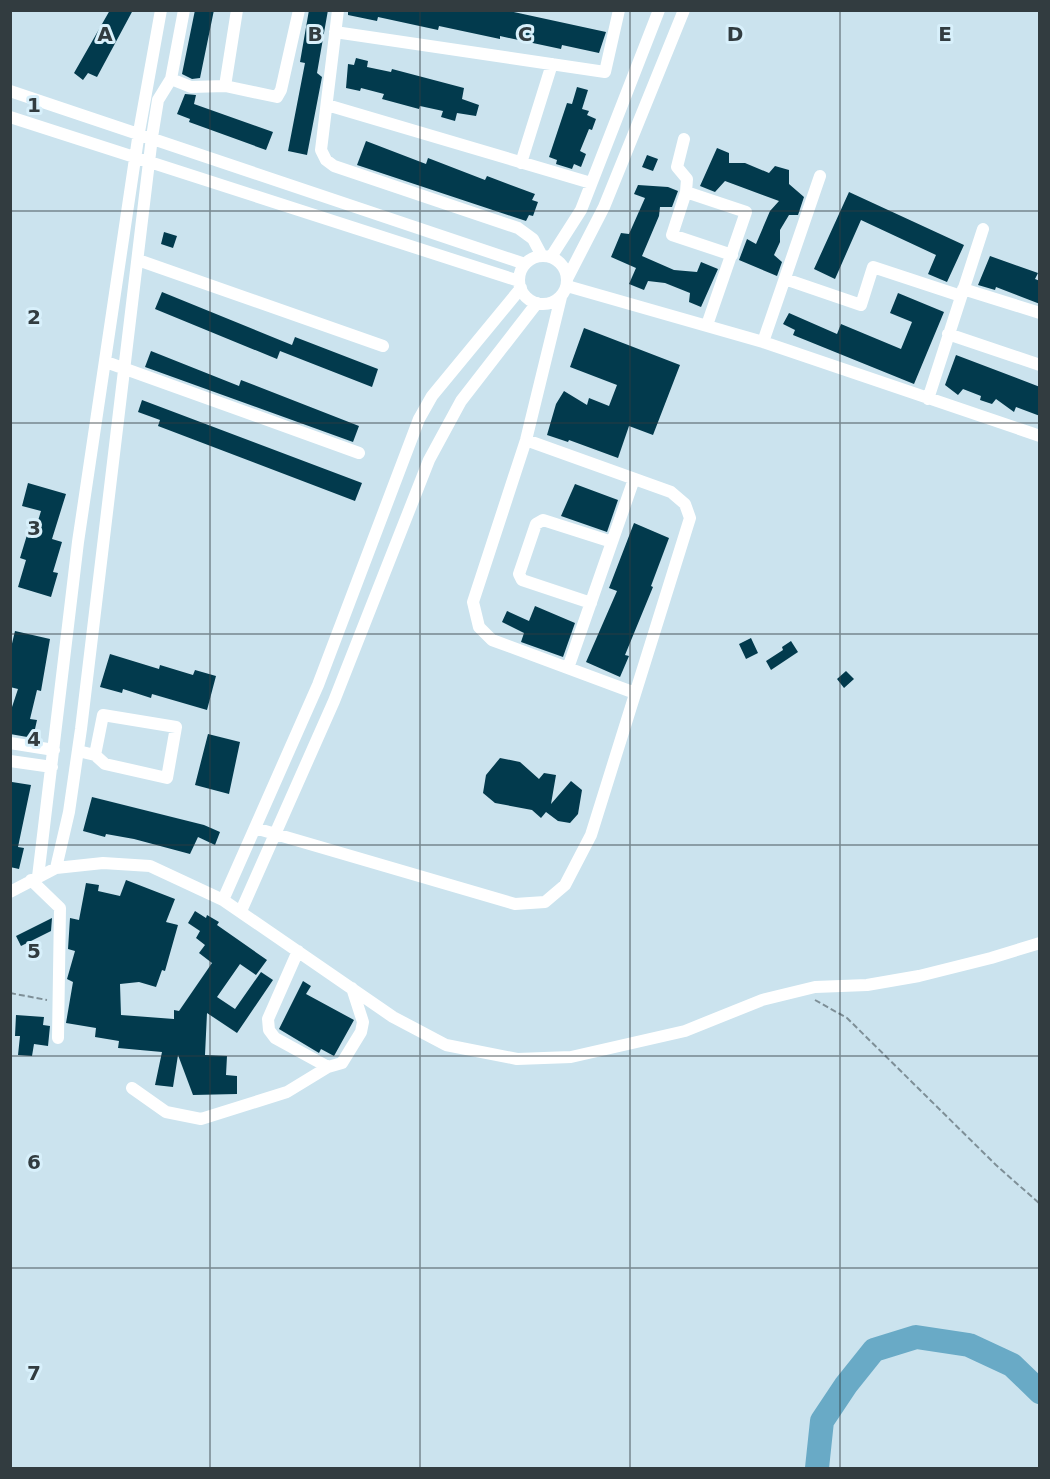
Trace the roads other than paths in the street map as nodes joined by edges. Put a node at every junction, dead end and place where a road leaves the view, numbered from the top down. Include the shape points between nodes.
1 (161, 10) edge
2 (184, 10) edge
3 (237, 10) edge
4 (299, 10) edge
5 (338, 10) edge
6 (619, 10) edge
7 (659, 10) edge
8 (684, 10) edge
9 (335, 32) junction
10 (552, 64) junction
11 (171, 79) junction
12 (225, 86) junction
13 (148, 88) junction
14 (10, 91) edge
15 (162, 92) junction
16 (327, 105) junction
17 (10, 117) edge
18 (139, 132) junction
19 (152, 137) junction
20 (684, 140) dead end
21 (136, 157) junction
22 (149, 162) junction
23 (521, 163) junction
24 (820, 176) dead end
25 (591, 183) junction
26 (686, 192) junction
27 (983, 229) dead end
28 (732, 255) junction
29 (547, 256) junction
30 (138, 260) junction
31 (525, 264) junction
32 (785, 279) junction
33 (520, 285) junction
34 (565, 287) junction
35 (962, 293) junction
36 (537, 303) junction
37 (1040, 313) edge
38 (707, 325) junction
39 (948, 334) junction
40 (763, 342) junction
41 (383, 346) dead end
42 (106, 362) junction
43 (1040, 365) edge
44 (124, 370) junction
45 (928, 399) junction
46 (1040, 436) edge
47 (526, 441) junction
48 (359, 453) dead end
49 (634, 479) junction
50 (612, 542) junction
51 (591, 603) junction
52 (568, 668) junction
53 (635, 693) junction
54 (81, 729) junction
55 (100, 732) junction
56 (10, 743) edge
57 (54, 750) junction
58 (78, 751) junction
59 (95, 755) junction
60 (10, 760) edge
61 (52, 767) junction
62 (255, 828) junction
63 (275, 833) junction
64 (56, 868) junction
65 (35, 879) junction
66 (10, 892) edge
67 (223, 900) junction
68 (241, 911) junction
69 (1040, 943) edge
70 (298, 951) junction
71 (352, 988) junction
72 (58, 1038) dead end
73 (328, 1067) junction
74 (132, 1088) dead end

1 - 13 street
2 - 11 street
3 - 12 street
4 - 12 street via 278,97
5 - 9 street
6 - 10 street via 605,72
7 - 25 street
8 - 34 street via 604,207
9 - 10 street
9 - 16 street
10 - 23 street
11 - 12 street via 191,87
11 - 15 street
13 - 15 street
13 - 18 street
14 - 18 street
15 - 19 street
16 - 23 street
16 - 29 street via 321,150 334,166 518,228
17 - 21 street
18 - 19 street
18 - 21 street
19 - 22 street
19 - 31 street
20 - 26 street via 676,167 687,179
21 - 22 street
21 - 42 street
22 - 30 street
22 - 33 street
23 - 25 street
24 - 32 street
25 - 29 street via 581,210
26 - 28 street via 746,212
26 - 28 street via 672,235
27 - 35 street
28 - 38 street
29 - 31 street
29 - 34 street via 559,261
30 - 41 street
30 - 44 street
31 - 33 street
32 - 35 street via 861,304 873,267
32 - 40 street
33 - 36 street via 527,298
33 - 62 street via 419,418 318,685
34 - 36 street via 550,303
34 - 38 street
34 - 47 street
35 - 37 street
35 - 39 street
36 - 63 street via 461,401 429,460 334,701
38 - 40 street
39 - 43 street
39 - 45 street
40 - 45 street
42 - 44 street
42 - 57 street via 78,542
44 - 48 street
44 - 54 street
45 - 46 street
47 - 49 street
47 - 52 street via 473,602 479,627 492,640
49 - 50 street
49 - 53 street via 671,492 685,504 690,518
50 - 51 street
50 - 51 street via 543,520 536,524 519,574 522,580
51 - 52 street
52 - 53 street
53 - 63 street via 591,835 565,885 545,902 515,904
54 - 55 street
54 - 58 street
55 - 59 street
55 - 59 street via 103,715 176,727 167,778 105,764
56 - 57 street
57 - 61 street
58 - 59 street
58 - 64 street via 68,821
60 - 61 street
61 - 65 street
62 - 63 street
62 - 67 street
63 - 68 street
64 - 65 street
64 - 67 street via 103,863 150,866
65 - 66 street
65 - 72 street via 60,908
67 - 68 street
68 - 70 street
69 - 71 street via 919,976 867,985 815,987 762,1000 685,1031 571,1057 517,1059 446,1045 393,1017
70 - 71 street
70 - 73 street via 268,1019 269,1030 275,1038
71 - 73 street via 363,1022 361,1032 342,1063
73 - 74 street via 286,1092 201,1119 166,1112

